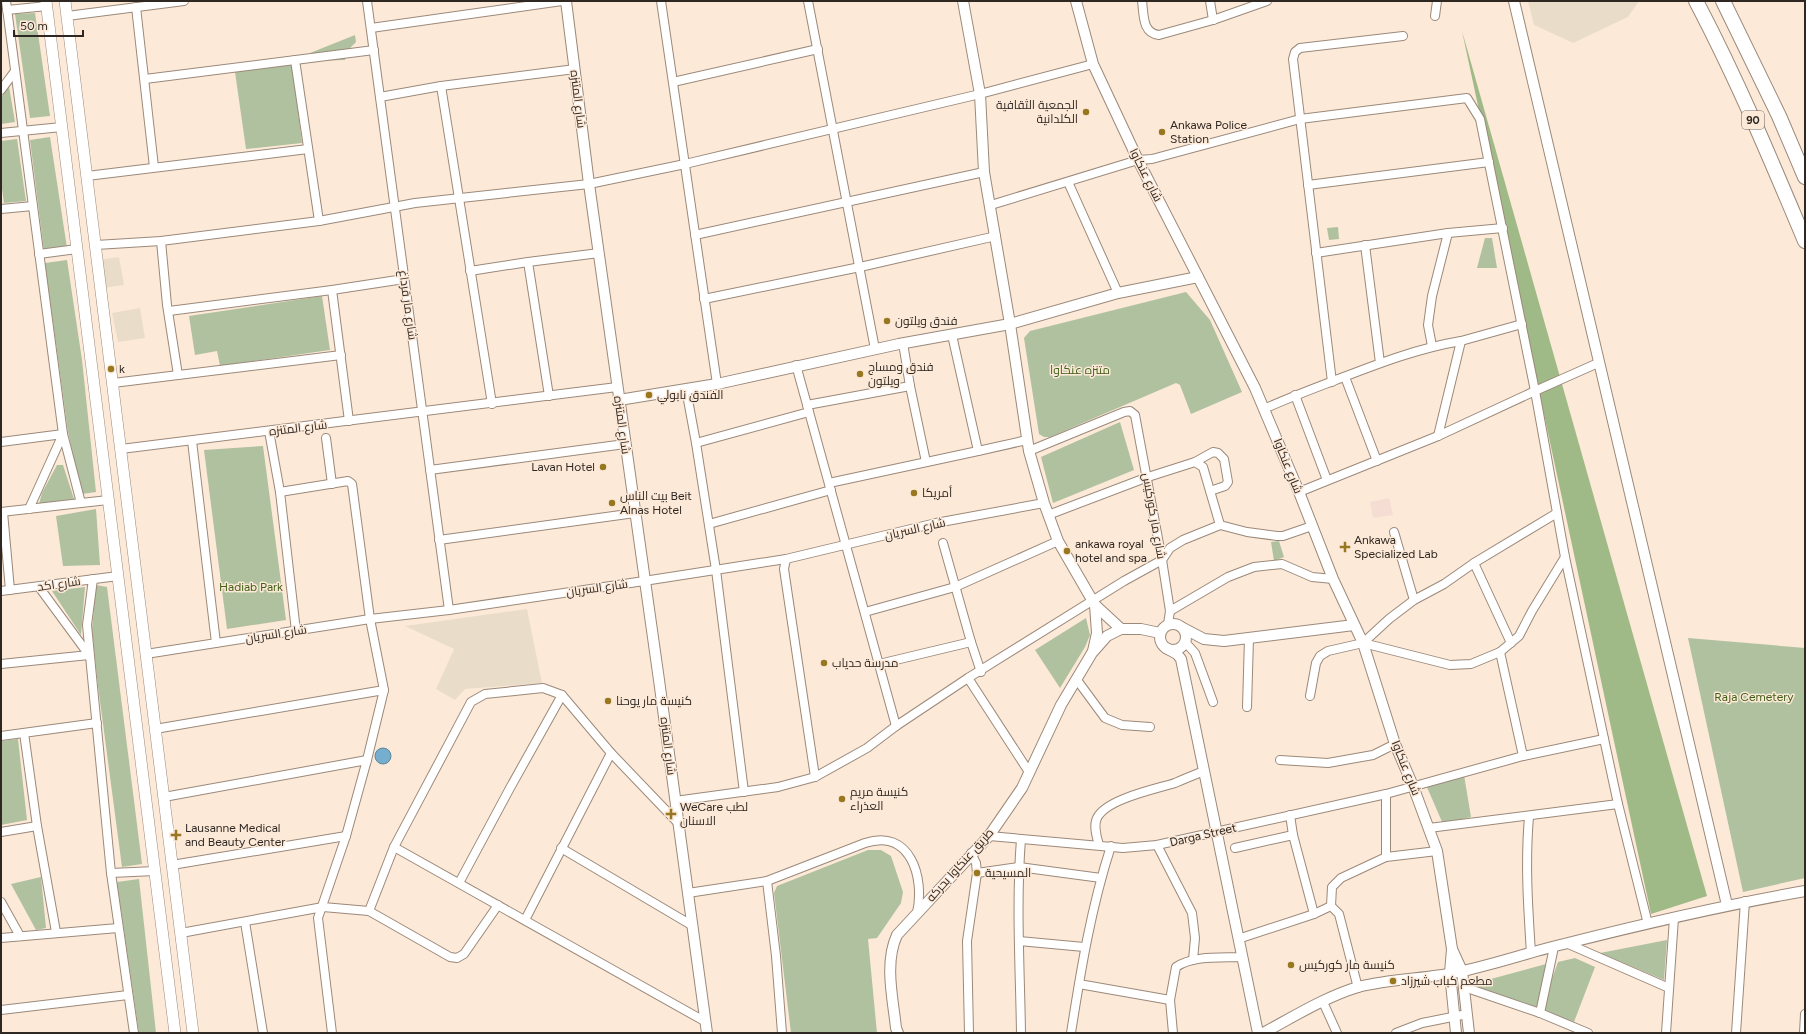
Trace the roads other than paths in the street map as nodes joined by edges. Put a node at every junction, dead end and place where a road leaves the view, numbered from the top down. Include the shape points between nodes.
1 (65, 1) edge
2 (184, 1) edge
3 (367, 1) edge
4 (562, 1) edge
5 (566, 1) edge
6 (661, 1) edge
7 (808, 1) edge
8 (963, 1) edge
9 (1076, 1) edge
10 (1142, 1) edge
11 (1210, 1) edge
12 (1267, 1) edge
13 (1437, 1) edge
14 (1514, 1) edge
15 (1696, 1) edge
16 (1723, 1) edge
17 (47, 3) edge
18 (6, 5) edge
19 (136, 8) junction
20 (67, 16) junction
21 (1435, 16) dead end
22 (1213, 20) junction
23 (371, 28) junction
24 (1403, 36) dead end
25 (818, 49) junction
26 (374, 50) junction
27 (295, 60) junction
28 (1093, 64) junction
29 (574, 70) junction
30 (15, 71) junction
31 (145, 79) junction
32 (673, 82) junction
33 (441, 86) junction
34 (1, 90) edge
35 (980, 94) junction
36 (380, 97) junction
37 (1300, 119) junction
38 (62, 127) junction
39 (833, 129) junction
40 (23, 131) junction
41 (1, 133) edge
42 (308, 150) junction
43 (1138, 160) junction
44 (1489, 162) junction
45 (685, 164) junction
46 (154, 167) junction
47 (984, 172) junction
48 (87, 176) junction
49 (1805, 177) edge
50 (1068, 182) junction
51 (589, 184) junction
52 (1308, 185) junction
53 (458, 198) junction
54 (847, 202) junction
55 (990, 205) junction
56 (33, 206) junction
57 (395, 207) junction
58 (1, 209) edge
59 (319, 221) junction
60 (1503, 228) junction
61 (1448, 233) junction
62 (695, 235) junction
63 (996, 236) junction
64 (161, 241) junction
65 (1805, 241) edge
66 (1365, 244) junction
67 (96, 245) junction
68 (77, 249) junction
69 (598, 253) junction
70 (1316, 253) junction
71 (39, 254) junction
72 (528, 262) junction
73 (860, 267) junction
74 (470, 271) junction
75 (1198, 277) junction
76 (404, 279) junction
77 (332, 290) junction
78 (1118, 293) junction
79 (704, 299) junction
80 (169, 311) junction
81 (105, 319) junction
82 (86, 322) junction
83 (1010, 324) junction
84 (1522, 324) junction
85 (952, 335) junction
86 (1461, 340) junction
87 (903, 343) junction
88 (1432, 346) junction
89 (875, 349) junction
90 (341, 355) junction
91 (1380, 363) junction
92 (1598, 364) junction
93 (796, 365) junction
94 (178, 375) junction
95 (1345, 377) junction
96 (1332, 382) junction
97 (112, 383) junction
98 (717, 384) junction
99 (910, 386) junction
100 (617, 387) junction
101 (686, 389) junction
102 (1536, 391) junction
103 (1296, 395) junction
104 (549, 396) junction
105 (619, 400) junction
106 (492, 404) junction
107 (808, 408) junction
108 (1264, 409) junction
109 (422, 413) junction
110 (349, 422) junction
111 (270, 431) junction
112 (63, 434) junction
113 (1438, 436) junction
114 (326, 438) dead end
115 (192, 440) junction
116 (1026, 440) junction
117 (1, 442) edge
118 (696, 443) junction
119 (625, 444) junction
120 (121, 449) junction
121 (978, 451) junction
122 (1028, 451) junction
123 (1377, 461) junction
124 (926, 462) junction
125 (1195, 462) junction
126 (430, 470) junction
127 (1148, 477) junction
128 (1327, 480) junction
129 (332, 484) junction
130 (830, 487) junction
131 (1210, 491) junction
132 (280, 492) junction
133 (1299, 492) junction
134 (108, 500) junction
135 (81, 503) junction
136 (1044, 503) junction
137 (29, 509) junction
138 (2, 512) edge
139 (1558, 512) junction
140 (635, 513) junction
141 (1048, 515) junction
142 (708, 524) junction
143 (1220, 525) junction
144 (1312, 526) junction
145 (1394, 532) dead end
146 (439, 540) junction
147 (1058, 541) junction
148 (943, 543) dead end
149 (846, 545) junction
150 (1565, 557) junction
151 (786, 559) junction
152 (1162, 560) junction
153 (1474, 563) junction
154 (716, 570) junction
155 (118, 576) junction
156 (93, 579) junction
157 (1333, 580) junction
158 (644, 581) junction
159 (39, 587) junction
160 (955, 587) junction
161 (10, 590) junction
162 (1, 591) edge
163 (1414, 600) junction
164 (1094, 603) junction
165 (449, 610) junction
166 (1170, 611) junction
167 (865, 612) junction
168 (370, 619) junction
169 (1168, 624) junction
170 (1354, 625) junction
171 (1183, 628) junction
172 (1121, 630) junction
173 (296, 631) junction
174 (1160, 633) junction
175 (1249, 638) junction
176 (971, 642) junction
177 (1185, 642) junction
178 (216, 643) junction
179 (1363, 643) junction
180 (1511, 643) junction
181 (1166, 648) junction
182 (1500, 652) junction
183 (1092, 653) junction
184 (146, 654) junction
185 (90, 655) junction
186 (1, 664) edge
187 (879, 664) junction
188 (981, 672) junction
189 (968, 678) junction
190 (149, 679) junction
191 (1077, 680) junction
192 (131, 682) junction
193 (384, 690) junction
194 (562, 695) junction
195 (1310, 696) dead end
196 (1213, 702) dead end
197 (152, 705) junction
198 (134, 707) junction
199 (1247, 707) dead end
200 (97, 723) junction
201 (896, 726) junction
202 (1150, 727) dead end
203 (155, 729) junction
204 (24, 733) junction
205 (1, 736) edge
206 (1604, 739) junction
207 (1396, 744) junction
208 (611, 752) junction
209 (1523, 756) junction
210 (367, 760) junction
211 (1280, 760) dead end
212 (1029, 772) junction
213 (1204, 772) junction
214 (815, 777) junction
215 (1413, 786) junction
216 (744, 792) junction
217 (1386, 794) junction
218 (164, 797) junction
219 (675, 801) junction
220 (1618, 804) junction
221 (1290, 815) junction
222 (1529, 817) junction
223 (678, 823) junction
224 (37, 826) junction
225 (1429, 828) junction
226 (1, 832) edge
227 (1216, 832) junction
228 (1293, 835) junction
229 (346, 836) junction
230 (989, 836) junction
231 (1021, 839) junction
232 (1099, 845) junction
233 (1157, 845) junction
234 (1111, 846) junction
235 (394, 847) junction
236 (561, 848) junction
237 (1235, 848) dead end
238 (1437, 851) junction
239 (971, 853) junction
240 (1386, 857) junction
241 (172, 865) junction
242 (1019, 867) junction
243 (155, 871) junction
244 (111, 873) junction
245 (977, 873) junction
246 (1101, 878) junction
247 (767, 880) junction
248 (459, 883) junction
249 (1805, 891) edge
250 (688, 893) junction
251 (1, 902) edge
252 (1745, 902) junction
253 (498, 905) junction
254 (1727, 905) junction
255 (1331, 906) junction
256 (323, 907) junction
257 (369, 911) junction
258 (917, 913) junction
259 (1314, 914) junction
260 (1674, 918) junction
261 (525, 920) junction
262 (245, 922) junction
263 (1648, 924) junction
264 (693, 926) junction
265 (118, 928) junction
266 (56, 932) junction
267 (180, 933) junction
268 (20, 936) junction
269 (1, 938) edge
270 (1238, 938) junction
271 (1019, 941) junction
272 (1566, 943) junction
273 (1554, 947) junction
274 (1084, 948) junction
275 (1452, 949) junction
276 (1531, 953) junction
277 (1242, 957) junction
278 (1193, 960) junction
279 (1462, 972) junction
280 (1450, 973) junction
281 (1078, 984) junction
282 (1464, 987) junction
283 (1358, 988) junction
284 (1669, 988) junction
285 (128, 995) junction
286 (1170, 1000) junction
287 (1323, 1002) junction
288 (1, 1010) edge
289 (1467, 1014) junction
290 (1540, 1014) junction
291 (1805, 1014) edge
292 (1454, 1017) junction
293 (706, 1022) junction
294 (896, 1031) edge
295 (133, 1032) edge
296 (175, 1033) edge
297 (193, 1033) edge
298 (263, 1033) edge
299 (332, 1033) edge
300 (707, 1033) edge
301 (782, 1033) edge
302 (969, 1033) edge
303 (1021, 1033) edge
304 (1072, 1033) edge
305 (1173, 1033) edge
306 (1258, 1033) edge
307 (1263, 1033) edge
308 (1337, 1033) edge
309 (1396, 1033) edge
310 (1456, 1033) edge
311 (1469, 1033) edge
312 (1588, 1033) edge
313 (1666, 1033) edge
314 (1736, 1033) edge
315 (1804, 1033) edge

1 - 20 main road
2 - 19 street
3 - 23 street, شارع مار قرداغ
4 - 23 street
5 - 29 street, شارع المتنزه
6 - 32 street
7 - 25 street
8 - 35 street
9 - 28 street, شارع عنكاوا
10 - 22 street via 1147,29 1151,34 1159,35
11 - 22 street
12 - 22 street
13 - 21 street
14 - 92 street
15 - 65 highway, 90 via 1724,54
16 - 49 highway, 90 via 1779,116
17 - 18 street
17 - 38 main road
18 - 30 street
19 - 20 street
19 - 31 street
20 - 48 main road
23 - 26 street, شارع مار قرداغ
24 - 37 street via 1300,48 1294,52 1292,59
25 - 32 street
25 - 39 street
26 - 27 street
26 - 36 street, شارع مار قرداغ
27 - 31 street
27 - 42 street
28 - 35 street
28 - 43 street, شارع عنكاوا
29 - 33 street
29 - 51 street, شارع المتنزه
30 - 34 street
30 - 40 street
31 - 46 street
32 - 45 street
33 - 36 street
33 - 53 street
35 - 39 street
35 - 47 street
36 - 57 street, شارع مار قرداغ
37 - 43 street via 1152,159
37 - 44 street via 1467,98 1480,119
37 - 52 street
38 - 40 street
38 - 68 main road
39 - 45 street
39 - 54 street
40 - 41 street
40 - 56 street
42 - 46 street
42 - 59 street
43 - 50 street
43 - 75 street, شارع عنكاوا
44 - 52 street
44 - 60 street
45 - 51 street
45 - 62 street
46 - 48 street
47 - 54 street
47 - 55 street
48 - 67 main road
50 - 55 street
50 - 78 street
51 - 53 street
51 - 69 street, شارع المتنزه
52 - 70 street
53 - 57 street
53 - 74 street
54 - 62 street
54 - 73 street
55 - 63 street
56 - 58 street
56 - 71 street
57 - 59 street
57 - 76 street, شارع مار قرداغ
59 - 64 street
60 - 61 street
60 - 84 street
61 - 66 street
61 - 88 street via 1432,296 1428,325
62 - 79 street
63 - 73 street
63 - 83 street
64 - 67 street
64 - 80 street
66 - 70 street
66 - 91 street
67 - 81 main road
68 - 71 street
68 - 82 main road
69 - 72 street
69 - 100 street, شارع المتنزه
70 - 96 street
71 - 112 street
72 - 74 street
72 - 104 street
73 - 79 street
73 - 89 street
74 - 106 street
75 - 78 street
75 - 108 street, شارع عنكاوا
76 - 77 street
76 - 109 street, شارع مار قرداغ
77 - 80 street
77 - 90 street
78 - 83 street
79 - 98 street
80 - 94 street
81 - 82 main road
81 - 97 main road
82 - 134 main road
83 - 85 street
83 - 116 street
84 - 86 street
84 - 102 street
85 - 87 street
85 - 121 street
86 - 88 street
86 - 113 street
87 - 89 street
87 - 99 street
88 - 91 street
89 - 93 street
90 - 94 street
90 - 110 street
91 - 95 street
92 - 102 street
92 - 254 street
93 - 98 street
93 - 107 street
94 - 97 street
95 - 96 street
95 - 123 street
96 - 103 street
97 - 120 main road
98 - 101 street
99 - 107 street
99 - 124 street
100 - 104 street, شارع المتنزه
100 - 105 street, شارع المتنزه
101 - 105 street
101 - 118 street
102 - 113 street
102 - 139 street
103 - 108 street
103 - 128 street
104 - 106 street, شارع المتنزه
105 - 119 street, شارع المتنزه
106 - 109 street, شارع المتنزه
107 - 118 street
107 - 130 street
108 - 133 street, شارع عنكاوا
109 - 110 street, شارع المتنزه
109 - 126 street, شارع مار قرداغ
110 - 111 street, شارع المتنزه
111 - 115 street, شارع المتنزه
111 - 132 street
112 - 117 street
112 - 135 street
112 - 137 street
113 - 123 street
114 - 129 street
115 - 120 street, شارع المتنزه
115 - 178 street
116 - 121 street
116 - 122 street
118 - 142 street
119 - 126 street
119 - 140 street, شارع المتنزه
120 - 184 main road
121 - 124 street
122 - 127 street, شارع مار كوركيس via 1130,411 1135,415
122 - 136 street
123 - 128 street
124 - 130 street
125 - 127 street
125 - 131 street via 1203,467
125 - 131 street via 1213,452 1218,452 1224,459 1228,482 1225,486
126 - 146 street, شارع مار قرداغ
127 - 141 street
127 - 152 street, شارع مار كوركيس
128 - 133 street
129 - 132 street
129 - 168 street via 348,481 352,484
130 - 142 street
130 - 149 street
131 - 143 street
132 - 173 street
133 - 144 street, شارع عنكاوا
134 - 135 street
134 - 155 main road
135 - 137 street
136 - 141 street
136 - 149 street, شارع السريان via 936,523
137 - 138 street
138 - 161 street
139 - 150 street
139 - 153 street
140 - 146 street
140 - 158 street, شارع المتنزه
141 - 147 street
142 - 154 street
143 - 144 street via 1277,536
143 - 152 street via 1183,540 1170,548
144 - 157 street, شارع عنكاوا
145 - 163 street
146 - 165 street, شارع مار قرداغ
147 - 160 street
147 - 164 street
148 - 160 street
149 - 151 street, شارع السريان
149 - 167 street
150 - 180 street via 1519,636
150 - 206 street
151 - 154 street, شارع السريان
151 - 214 street via 784,569
152 - 164 street
152 - 166 street, شارع مار كوركيس
153 - 163 street via 1444,584
153 - 180 street
154 - 158 street, شارع السريان
154 - 216 street
155 - 156 street, شارع اكد
155 - 192 main road
156 - 159 street, شارع اكد
156 - 185 street via 87,625
157 - 166 street via 1312,577 1282,564 1254,566 1228,576
157 - 170 street, شارع عنكاوا
158 - 165 street, شارع السريان
158 - 219 street, شارع المتنزه
159 - 161 street, شارع اكد
159 - 185 street
160 - 167 street
160 - 176 street
161 - 162 street, شارع اكد
163 - 179 street
164 - 172 street
164 - 183 street via 1098,633
164 - 188 street
165 - 168 street, شارع السريان
166 - 169 street, شارع مار كوركيس
167 - 187 street
168 - 173 street, شارع السريان
168 - 193 street
169 - 171 street via 1176,624
169 - 174 street
170 - 175 street
170 - 179 street, شارع عنكاوا
171 - 175 street via 1204,639 1214,641
171 - 177 street via 1187,635
172 - 174 street via 1141,629
172 - 183 street, طريق عنكاوا بحركه via 1107,636
173 - 178 street, شارع السريان
174 - 181 street via 1161,642
175 - 199 street
176 - 187 street
176 - 188 street
177 - 181 street via 1178,649
177 - 196 street via 1195,653
178 - 184 street, شارع السريان
179 - 182 street via 1450,665 1471,664
179 - 195 street via 1328,651 1320,656 1316,663
179 - 207 street, شارع عنكاوا
180 - 182 street
181 - 213 street via 1181,659
182 - 209 street
183 - 191 street, طريق عنكاوا بحركه
184 - 190 main road
185 - 186 street
185 - 200 street
187 - 201 street
188 - 189 street
189 - 201 street
189 - 212 street
190 - 192 main road via 147,685 141,689
190 - 197 main road
191 - 202 street via 1105,718 1122,725
191 - 212 street, طريق عنكاوا بحركه via 1061,705
192 - 198 main road
193 - 203 street
193 - 210 street
194 - 208 street
194 - 235 street via 543,688 484,694 471,702
194 - 248 street
197 - 198 main road via 149,699 142,697 136,700
197 - 203 main road
198 - 243 main road
200 - 204 street
200 - 244 street
201 - 214 street via 867,748
203 - 218 main road
204 - 205 street
204 - 224 street
206 - 209 street, Darga Street
206 - 220 street
207 - 211 street via 1373,755 1328,763
207 - 215 street, شارع عنكاوا
208 - 223 street
208 - 236 street
209 - 215 street, Darga Street
210 - 218 street
210 - 229 street
212 - 230 street, طريق عنكاوا بحركه via 1022,788
213 - 227 street
213 - 232 street via 1126,797 1103,811 1097,818 1095,834
214 - 216 street via 778,787
215 - 217 street, Darga Street
215 - 225 street, شارع عنكاوا
216 - 219 street
217 - 221 street, Darga Street
217 - 240 street
218 - 241 main road
219 - 223 street, شارع المتنزه
220 - 222 street
220 - 263 street
221 - 227 street, Darga Street
221 - 228 street
222 - 225 street
222 - 276 street via 1526,851
223 - 250 street, شارع المتنزه
224 - 226 street
224 - 266 street
225 - 238 street, شارع عنكاوا
227 - 233 street, Darga Street
227 - 270 street
228 - 237 street
228 - 259 street
229 - 241 street
229 - 256 street
230 - 231 street, Darga Street
230 - 239 street, طريق عنكاوا بحركه
231 - 232 street, Darga Street
231 - 242 street
232 - 234 street, Darga Street
233 - 234 street, Darga Street via 1123,848
233 - 278 street via 1192,913 1195,938
234 - 246 street
235 - 248 street
235 - 257 street
236 - 261 street
236 - 264 street
238 - 240 street
238 - 275 street, شارع عنكاوا
239 - 245 street
239 - 258 street, طريق عنكاوا بحركه
240 - 255 street via 1336,882 1332,887
241 - 267 main road
242 - 245 street
242 - 246 street
242 - 271 street
243 - 244 street
243 - 296 main road
244 - 265 street
245 - 302 street via 967,941
246 - 274 street
247 - 250 street
247 - 258 street via 864,843 885,840 903,848 914,867 920,888
247 - 301 street
248 - 253 street
249 - 252 street
250 - 264 street, شارع المتنزه
251 - 268 street
252 - 254 street
252 - 314 street
253 - 257 street via 464,954 457,958 450,957
253 - 261 street
254 - 260 street
255 - 259 street
255 - 283 street via 1339,914
256 - 257 street
256 - 262 street
256 - 299 street via 318,918
258 - 294 street, طريق عنكاوا بحركه via 893,943 890,965
259 - 270 street
260 - 263 street
260 - 284 street
261 - 293 street
262 - 267 street
262 - 298 street
263 - 272 street
264 - 293 street, شارع المتنزه
265 - 266 street
265 - 285 street
266 - 268 street
267 - 297 main road
268 - 269 street
270 - 277 street
271 - 274 street
271 - 303 street
272 - 273 street
272 - 284 street
273 - 276 street
273 - 290 street
274 - 281 street
275 - 279 street, شارع عنكاوا
275 - 280 street, شارع عنكاوا
276 - 279 street
277 - 278 street
277 - 306 street
278 - 286 street via 1176,967
279 - 280 street
279 - 282 street, شارع عنكاوا
280 - 283 street via 1405,978
280 - 292 street, شارع عنكاوا
281 - 286 street
281 - 304 street
282 - 289 street, شارع عنكاوا
282 - 290 street
283 - 287 street
284 - 313 street
285 - 288 street
285 - 295 street
286 - 305 street
287 - 307 street
287 - 308 street
289 - 292 street
289 - 311 street, شارع عنكاوا
290 - 312 street
291 - 315 street
292 - 309 street via 1422,1023
292 - 310 street, شارع عنكاوا
293 - 300 street, شارع المتنزه

